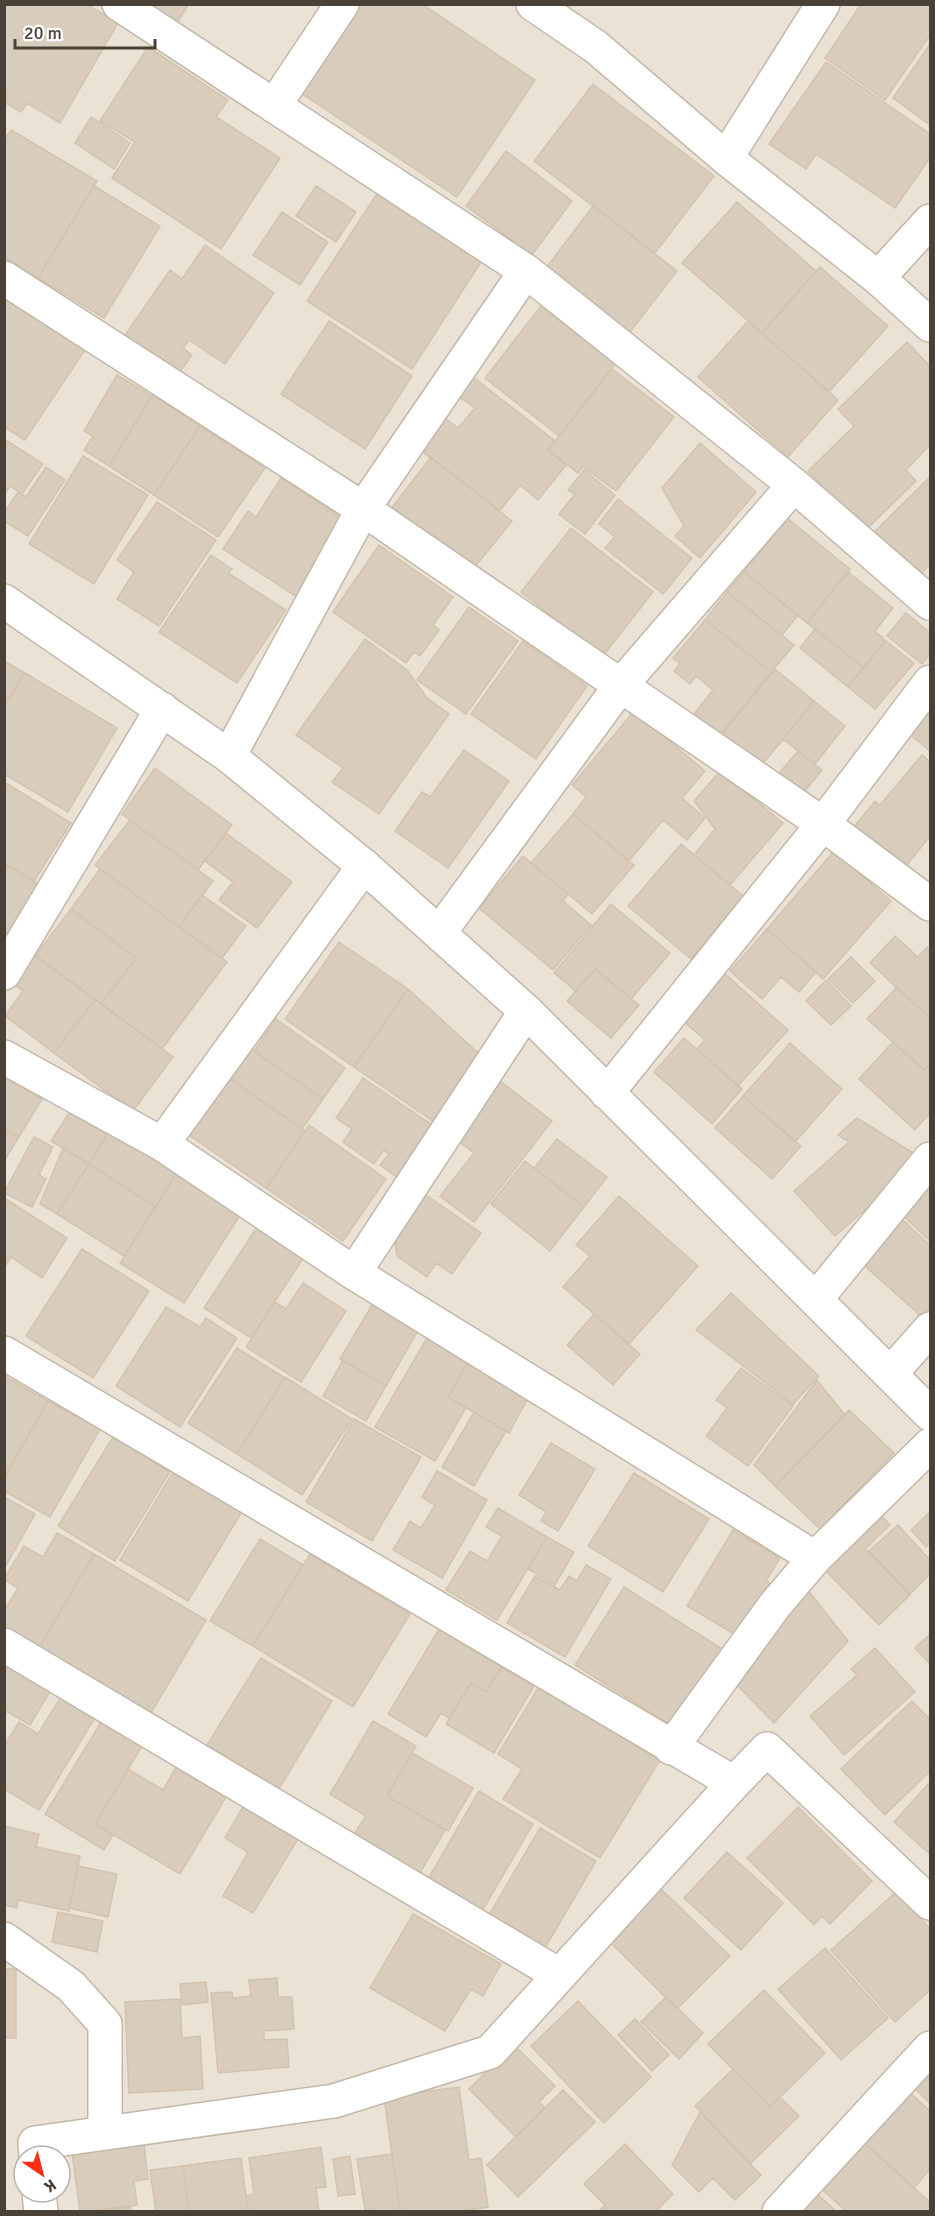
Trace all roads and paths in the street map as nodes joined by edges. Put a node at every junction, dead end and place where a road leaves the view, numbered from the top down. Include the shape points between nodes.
1 (119, 4) edge
2 (342, 4) edge
3 (533, 4) edge
4 (823, 4) edge
5 (274, 106) junction
6 (726, 158) junction
7 (930, 221) edge
8 (526, 271) junction
9 (4, 278) edge
10 (878, 278) junction
11 (930, 325) edge
12 (794, 485) junction
13 (363, 509) junction
14 (4, 601) edge
15 (930, 603) edge
16 (930, 682) edge
17 (621, 685) junction
18 (162, 709) junction
19 (229, 756) junction
20 (823, 824) junction
21 (364, 866) junction
22 (925, 891) edge
23 (439, 933) junction
24 (4, 973) edge
25 (526, 1011) junction
26 (4, 1057) edge
27 (607, 1093) junction
28 (162, 1144) junction
29 (930, 1159) edge
30 (354, 1273) junction
31 (816, 1299) junction
32 (930, 1329) edge
33 (4, 1353) edge
34 (890, 1374) junction
35 (930, 1414) edge
36 (930, 1446) edge
37 (815, 1558) junction
38 (4, 1645) edge
39 (671, 1748) junction
40 (734, 1783) junction
41 (930, 1903) edge
42 (4, 1940) edge
43 (559, 1974) junction
44 (930, 2048) edge
45 (105, 2133) junction
46 (35, 2144) edge
47 (779, 2211) edge

1 - 5 street
2 - 5 street
3 - 6 street via 596,46
4 - 6 street
5 - 8 street
6 - 10 street
7 - 10 street
8 - 12 street
8 - 13 street
9 - 13 street
10 - 11 street
12 - 15 street
12 - 17 street
13 - 17 street
13 - 19 street
14 - 18 street
16 - 20 street
17 - 20 street
17 - 23 street
18 - 19 street
18 - 24 street
19 - 21 street
20 - 22 street
20 - 27 street
21 - 23 street
21 - 28 street
23 - 25 street
25 - 27 street
25 - 30 street
26 - 28 street
27 - 31 street
28 - 30 street
29 - 31 street
30 - 37 street
31 - 34 street
32 - 34 street
33 - 39 street
34 - 35 street
36 - 37 street
37 - 39 street via 775,1605
38 - 43 street
39 - 40 street
40 - 41 street via 767,1749
40 - 43 street
42 - 45 street via 71,1986 105,2024
43 - 45 street via 490,2052 334,2101
44 - 47 street
45 - 46 street

